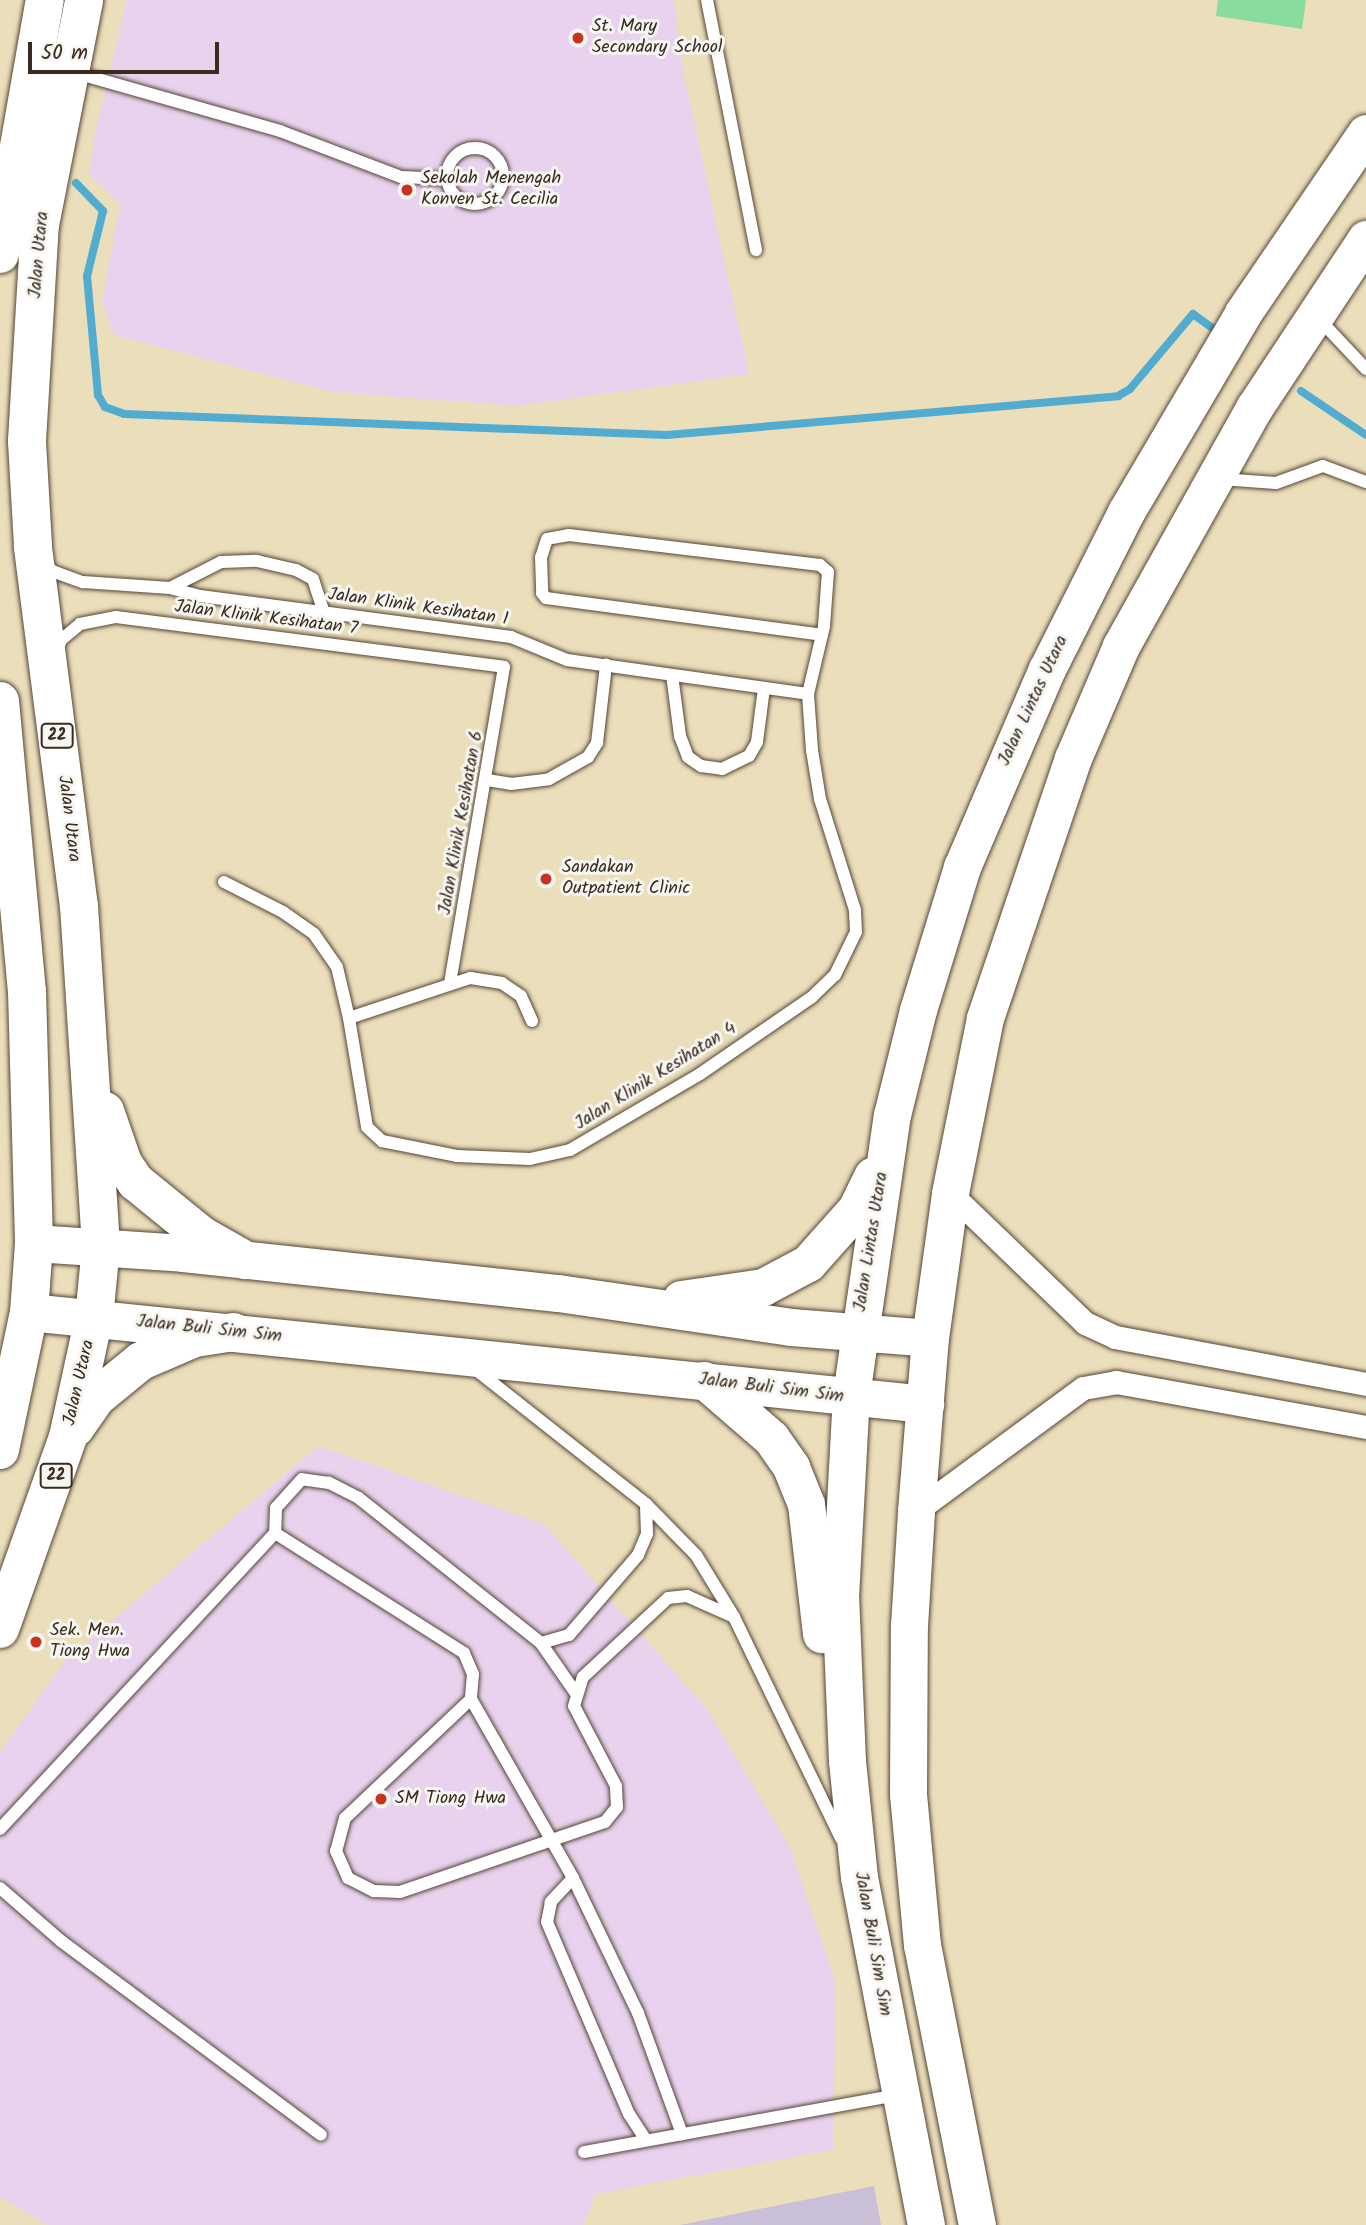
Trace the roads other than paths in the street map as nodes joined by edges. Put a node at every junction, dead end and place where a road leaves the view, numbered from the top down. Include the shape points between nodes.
1 (45, 0) edge
2 (84, 0) edge
3 (707, 0) edge
4 (70, 71) junction
5 (1366, 133) edge
6 (448, 179) junction
7 (1366, 239) edge
8 (756, 250) dead end
9 (0, 254) edge
10 (1315, 315) junction
11 (1366, 369) edge
12 (1212, 479) junction
13 (1366, 482) edge
14 (33, 546) junction
15 (170, 588) junction
16 (324, 612) junction
17 (822, 635) junction
18 (606, 665) junction
19 (504, 667) joint
20 (49, 669) junction
21 (672, 675) junction
22 (764, 688) junction
23 (808, 694) junction
24 (0, 701) edge
25 (487, 780) junction
26 (224, 882) dead end
27 (81, 937) junction
28 (26, 978) junction
29 (450, 984) junction
30 (349, 1018) junction
31 (532, 1021) dead end
32 (89, 1059) junction
33 (892, 1115) junction
34 (950, 1193) junction
35 (34, 1243) junction
36 (101, 1246) junction
37 (246, 1260) junction
38 (642, 1305) junction
39 (29, 1312) junction
40 (94, 1318) junction
41 (234, 1332) junction
42 (858, 1333) junction
43 (930, 1338) junction
44 (457, 1355) junction
45 (704, 1380) junction
46 (1366, 1384) edge
47 (851, 1395) junction
48 (925, 1404) junction
49 (1366, 1427) edge
50 (68, 1437) junction
51 (0, 1450) edge
52 (646, 1504) junction
53 (916, 1511) junction
54 (275, 1533) junction
55 (734, 1617) junction
56 (0, 1629) edge
57 (541, 1643) junction
58 (575, 1692) junction
59 (471, 1699) junction
60 (847, 1761) junction
61 (0, 1829) edge
62 (550, 1844) junction
63 (859, 1877) junction
64 (573, 1878) junction
65 (0, 1888) edge
66 (903, 2094) junction
67 (682, 2134) junction
68 (321, 2135) dead end
69 (646, 2140) junction
70 (584, 2152) dead end
71 (923, 2213) edge
72 (977, 2225) edge

1 - 9 highway
2 - 4 highway, Jalan Utara / 22
3 - 8 lane
4 - 6 lane via 280,131 401,177
4 - 14 highway, Jalan Utara / 22 via 40,225 27,441
5 - 33 main road, Jalan Lintas Utara via 1243,313 1126,512 1013,740 962,867 918,1010
6 - 6 lane via 452,161 466,149 493,154 502,170 495,195 480,203 455,195
7 - 10 main road
10 - 11 lane
10 - 12 main road
12 - 13 lane via 1276,484 1323,466
12 - 34 main road via 1121,646 1073,758 985,1018
14 - 15 lane, Jalan Klinik Kesihatan 1 via 52,571 69,578 101,585
14 - 20 highway, Jalan Utara / 22
15 - 16 lane, Jalan Klinik Kesihatan 1
15 - 16 lane via 221,562 257,561 313,579
16 - 18 lane, Jalan Klinik Kesihatan 1 via 511,637 566,660
17 - 17 lane via 828,572 820,565 569,535 551,537 542,550 542,593 554,600
17 - 23 lane
18 - 21 lane, Jalan Klinik Kesihatan 1
18 - 25 lane via 597,743 588,757 549,779 511,784
19 - 20 lane, Jalan Klinik Kesihatan 7 via 116,617 80,624 61,640
19 - 25 lane, Jalan Klinik Kesihatan 6
20 - 27 highway, Jalan Utara / 22
21 - 22 lane, Jalan Klinik Kesihatan 1
21 - 22 lane via 680,736 688,757 701,766 722,769 749,756 757,742
22 - 23 lane, Jalan Klinik Kesihatan 1
23 - 30 lane, Jalan Klinik Kesihatan 4 via 820,799 855,910 856,932 835,975 812,997 700,1074 590,1140 530,1159 457,1156 396,1145 373,1135 367,1127
24 - 28 highway
25 - 29 lane, Jalan Klinik Kesihatan 6
26 - 30 lane via 283,912 314,934 337,967
27 - 28 highway via 50,974 42,979
27 - 32 highway, Jalan Utara / 22
28 - 35 highway
29 - 30 lane
29 - 31 lane via 470,978 502,983 521,996
32 - 36 highway, Jalan Utara / 22
32 - 37 highway via 113,1135 136,1182 201,1235
33 - 38 main road via 879,1161 856,1209 808,1263 763,1287
33 - 42 main road, Jalan Lintas Utara
34 - 43 main road
34 - 46 street via 1085,1323 1115,1336
35 - 36 main road
35 - 39 highway
36 - 37 main road
36 - 40 highway, Jalan Utara / 22
37 - 38 main road
38 - 42 main road
39 - 40 main road, Jalan Buli Sim Sim
39 - 51 highway
40 - 41 main road, Jalan Buli Sim Sim
40 - 50 highway, Jalan Utara / 22
41 - 44 main road, Jalan Buli Sim Sim
41 - 50 highway via 195,1338 141,1361 97,1397
42 - 43 main road
42 - 47 main road, Jalan Lintas Utara
43 - 48 main road
44 - 45 main road, Jalan Buli Sim Sim
44 - 52 lane
45 - 47 main road, Jalan Buli Sim Sim
45 - 60 main road via 771,1438 791,1467 806,1504 830,1707
47 - 48 main road
47 - 60 main road, Jalan Buli Sim Sim via 840,1560
48 - 53 main road
49 - 53 street via 1116,1382 1083,1388
50 - 56 highway, Jalan Utara / 22
52 - 55 lane via 696,1555
52 - 57 lane via 647,1534 638,1555 569,1635
53 - 72 main road via 909,1626 908,1794 922,1945
54 - 57 lane via 276,1507 302,1479 329,1483 359,1498
54 - 59 lane via 464,1653 473,1674
54 - 61 lane
55 - 58 lane via 687,1596 668,1598 583,1677
55 - 63 lane
57 - 58 lane
58 - 62 lane via 574,1706 616,1786 617,1807 605,1822
59 - 62 lane
59 - 62 lane via 345,1818 336,1851 348,1878 374,1891 400,1892
60 - 63 main road, Jalan Buli Sim Sim
62 - 64 lane
63 - 66 main road, Jalan Buli Sim Sim via 874,1970
64 - 67 lane via 638,2013
64 - 69 lane via 551,1902 547,1922 629,2114
65 - 68 lane via 61,1941
66 - 67 lane
66 - 71 main road, Jalan Buli Sim Sim
67 - 69 lane
69 - 70 lane

